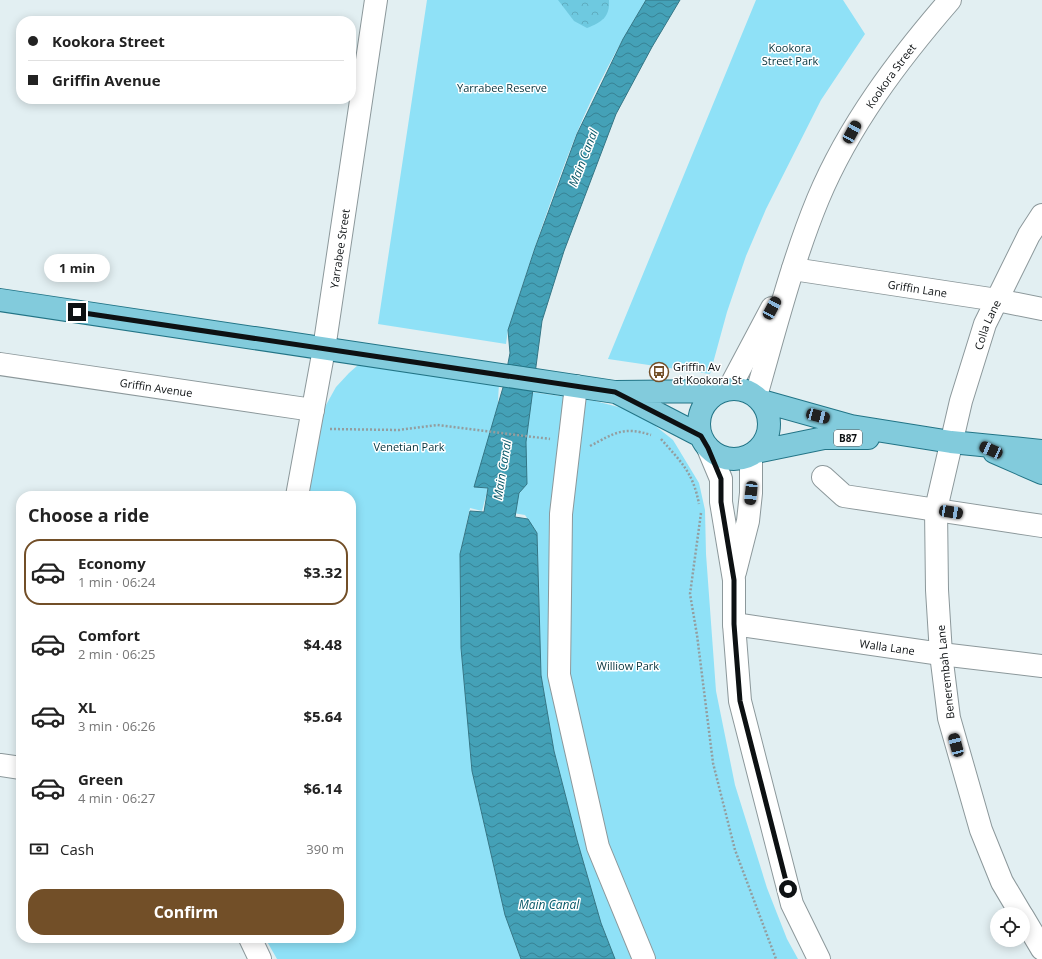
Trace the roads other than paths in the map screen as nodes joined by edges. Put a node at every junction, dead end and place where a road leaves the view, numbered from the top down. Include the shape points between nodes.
1 (376, 0) edge
2 (950, 0) edge
3 (1042, 215) edge
4 (793, 269) junction
5 (0, 300) edge
6 (997, 300) junction
7 (1042, 309) edge
8 (324, 349) junction
9 (0, 364) edge
10 (576, 386) junction
11 (724, 390) junction
12 (615, 392) junction
13 (759, 398) junction
14 (311, 419) junction
15 (946, 441) junction
16 (705, 442) junction
17 (980, 446) junction
18 (1042, 451) edge
19 (753, 454) junction
20 (1042, 474) edge
21 (823, 477) dead end
22 (298, 491) edge
23 (936, 509) junction
24 (1042, 526) edge
25 (734, 580) junction
26 (734, 624) junction
27 (941, 654) junction
28 (1042, 666) edge
29 (0, 765) edge
30 (16, 767) edge
31 (1017, 907) edge
32 (1030, 929) edge
33 (252, 943) edge
34 (1042, 949) edge
35 (260, 959) edge
36 (644, 959) edge
37 (819, 959) edge

1 - 8 street, Yarrabee Street
2 - 4 street, Kookora Street via 914,41 860,119 818,198
3 - 6 street, Colla Lane
4 - 6 street, Griffin Lane
4 - 11 street, Kookora Street
4 - 13 street, Kookora Street
5 - 8 main road, B87
6 - 7 street, Griffin Lane
6 - 15 street, Colla Lane via 985,324
8 - 10 main road, B87
8 - 14 street, Yarrabee Street
9 - 14 street, Griffin Avenue
10 - 12 main road, B87
10 - 36 street via 561,514 559,675 598,847
11 - 12 main road, B87
11 - 13 main road, B87 via 743,390
11 - 16 main road via 711,397 700,415 699,426
12 - 16 main road, B87
13 - 15 main road, B87 via 851,426
13 - 19 main road via 768,411 769,432 764,443
14 - 22 street, Yarrabee Street
15 - 17 main road, B87
15 - 19 main road, B87 via 824,438
15 - 23 street, Benerembah Lane
16 - 19 main road, B87 via 724,458 733,459
16 - 25 street via 721,479 721,502
17 - 18 main road, B87
17 - 20 main road, B87
19 - 25 street via 748,521
21 - 23 street via 844,496
23 - 24 street
23 - 27 street, Benerembah Lane
25 - 26 street
26 - 27 street, Walla Lane
26 - 37 street via 740,701 754,757 792,904
27 - 28 street, Walla Lane
27 - 31 street, Benerembah Lane via 949,718 968,787 981,830 1002,882
29 - 30 street
32 - 34 street
33 - 35 street

